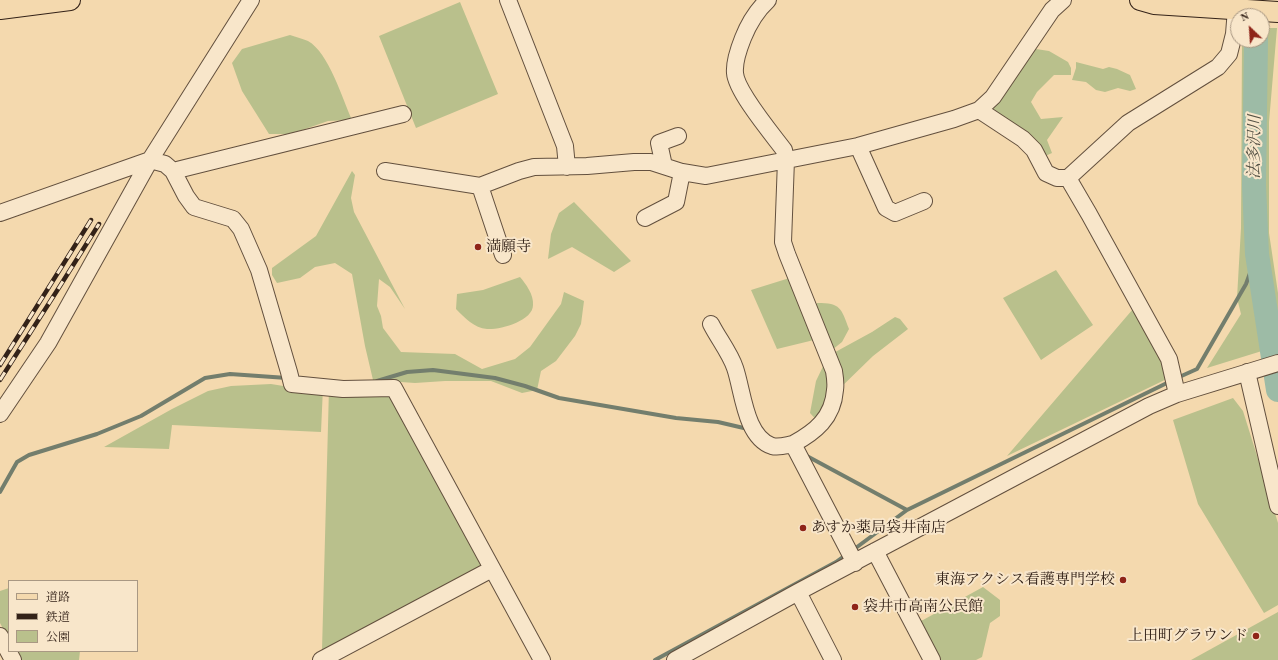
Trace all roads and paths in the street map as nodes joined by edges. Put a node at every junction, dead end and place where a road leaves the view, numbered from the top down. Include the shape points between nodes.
1 (70, 0) edge
2 (250, 0) edge
3 (508, 0) edge
4 (768, 0) edge
5 (1063, 0) edge
6 (1140, 0) edge
7 (1230, 7) edge
8 (0, 10) edge
9 (1278, 12) edge
10 (980, 110) junction
11 (403, 114) dead end
12 (678, 136) dead end
13 (858, 146) junction
14 (150, 160) junction
15 (786, 160) junction
16 (567, 166) junction
17 (664, 166) junction
18 (173, 171) junction
19 (385, 171) dead end
20 (682, 172) junction
21 (1068, 178) junction
22 (480, 186) junction
23 (924, 201) dead end
24 (0, 213) edge
25 (645, 218) dead end
26 (503, 255) dead end
27 (711, 324) dead end
28 (1278, 363) edge
29 (1251, 371) junction
30 (1177, 394) junction
31 (0, 414) edge
32 (793, 444) junction
33 (1278, 506) edge
34 (875, 551) junction
35 (855, 563) junction
36 (492, 569) junction
37 (798, 592) junction
38 (0, 636) edge
39 (8, 651) edge
40 (322, 660) edge
41 (542, 660) edge
42 (675, 660) edge
43 (833, 660) edge
44 (932, 660) edge

1 - 8 main road
2 - 14 street
3 - 16 street via 565,146
4 - 15 street via 748,25 738,51 735,74 740,89 784,150
5 - 10 street via 1052,10 993,97
6 - 7 main road via 1154,4
7 - 9 main road
7 - 21 street via 1234,34 1229,54 1218,67 1128,124
10 - 13 street
10 - 21 street via 1023,139 1034,150 1046,173 1057,178
11 - 18 street
12 - 17 street via 659,143
13 - 15 street
13 - 23 street via 886,208 895,213
14 - 18 street via 165,164
14 - 24 street
14 - 31 street via 48,343
15 - 20 street via 706,176
15 - 32 street via 783,242 834,371 836,390 832,405 819,428
16 - 17 street via 651,162
16 - 22 street via 534,167
17 - 20 street
18 - 36 street via 194,207 233,219 242,229 259,270 292,384 343,389 394,388
19 - 22 street
20 - 25 street via 676,202
21 - 30 street via 1169,359
22 - 26 street
27 - 32 street via 734,366 751,425 759,438 777,447
28 - 29 street
29 - 30 street
29 - 33 street
30 - 34 street via 1149,406
32 - 35 street
34 - 35 street
34 - 44 street
35 - 37 street
36 - 40 street
36 - 41 street
37 - 42 street
37 - 43 street
38 - 39 street

